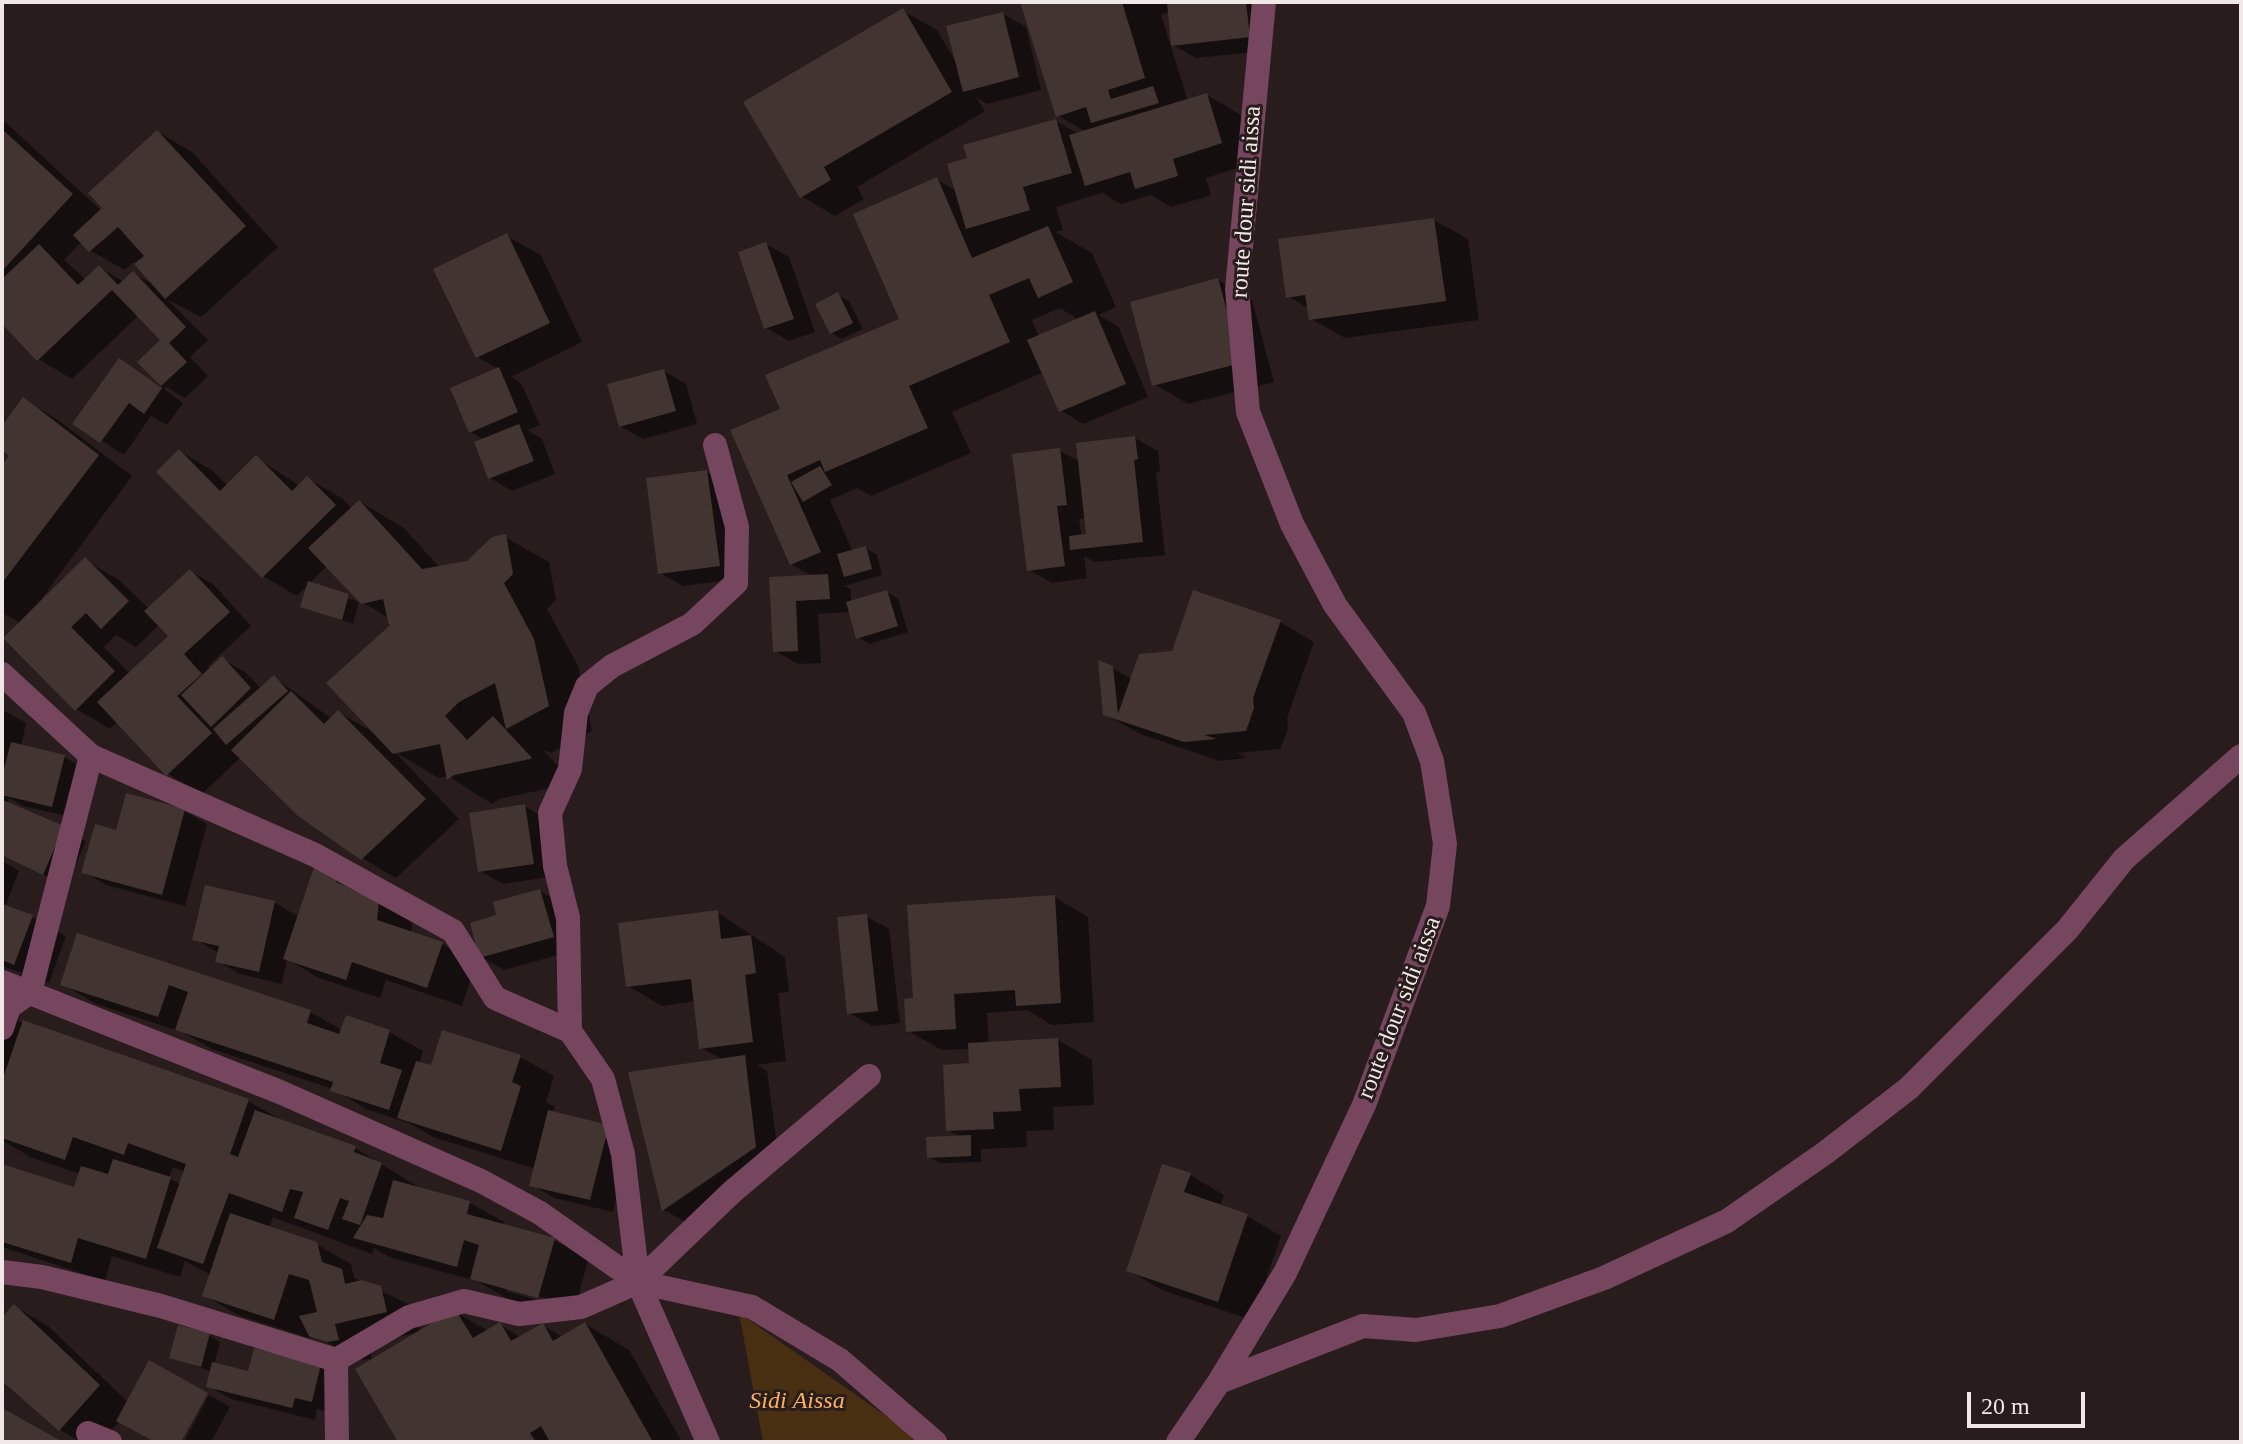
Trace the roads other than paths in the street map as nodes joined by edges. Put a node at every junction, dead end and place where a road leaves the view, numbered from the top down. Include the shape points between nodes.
1 (1264, 2) edge
2 (715, 445) dead end
3 (2, 674) edge
4 (91, 756) junction
5 (2241, 756) edge
6 (2, 982) edge
7 (30, 992) junction
8 (2, 1028) edge
9 (570, 1031) junction
10 (869, 1076) dead end
11 (2, 1272) edge
12 (638, 1282) junction
13 (336, 1360) junction
14 (1219, 1382) junction
15 (336, 1441) edge
16 (708, 1442) edge
17 (935, 1442) edge
18 (1178, 1442) edge

1 - 14 street, route dour sidi aissa via 1237,289 1248,412 1292,524 1335,605 1414,713 1432,761 1445,844 1438,906 1364,1105 1285,1273
2 - 9 street via 737,527 736,583 692,624 612,666 587,686 576,713 570,769 550,813 555,866 568,918
3 - 4 street
4 - 7 street
4 - 9 street via 315,855 453,931 495,998
5 - 14 street via 2124,859 2067,930 1909,1088 1727,1221 1604,1278 1500,1316 1416,1330 1363,1326
6 - 7 street
7 - 8 street via 9,1007
7 - 12 street via 280,1092 481,1181 540,1213
9 - 12 street via 603,1079 619,1139
10 - 12 street via 732,1192
11 - 13 street via 161,1306
12 - 13 street via 581,1307 550,1311 519,1314 464,1301 409,1317
12 - 16 street
12 - 17 street via 752,1307 840,1360
13 - 15 street
14 - 18 street, route dour sidi aissa

